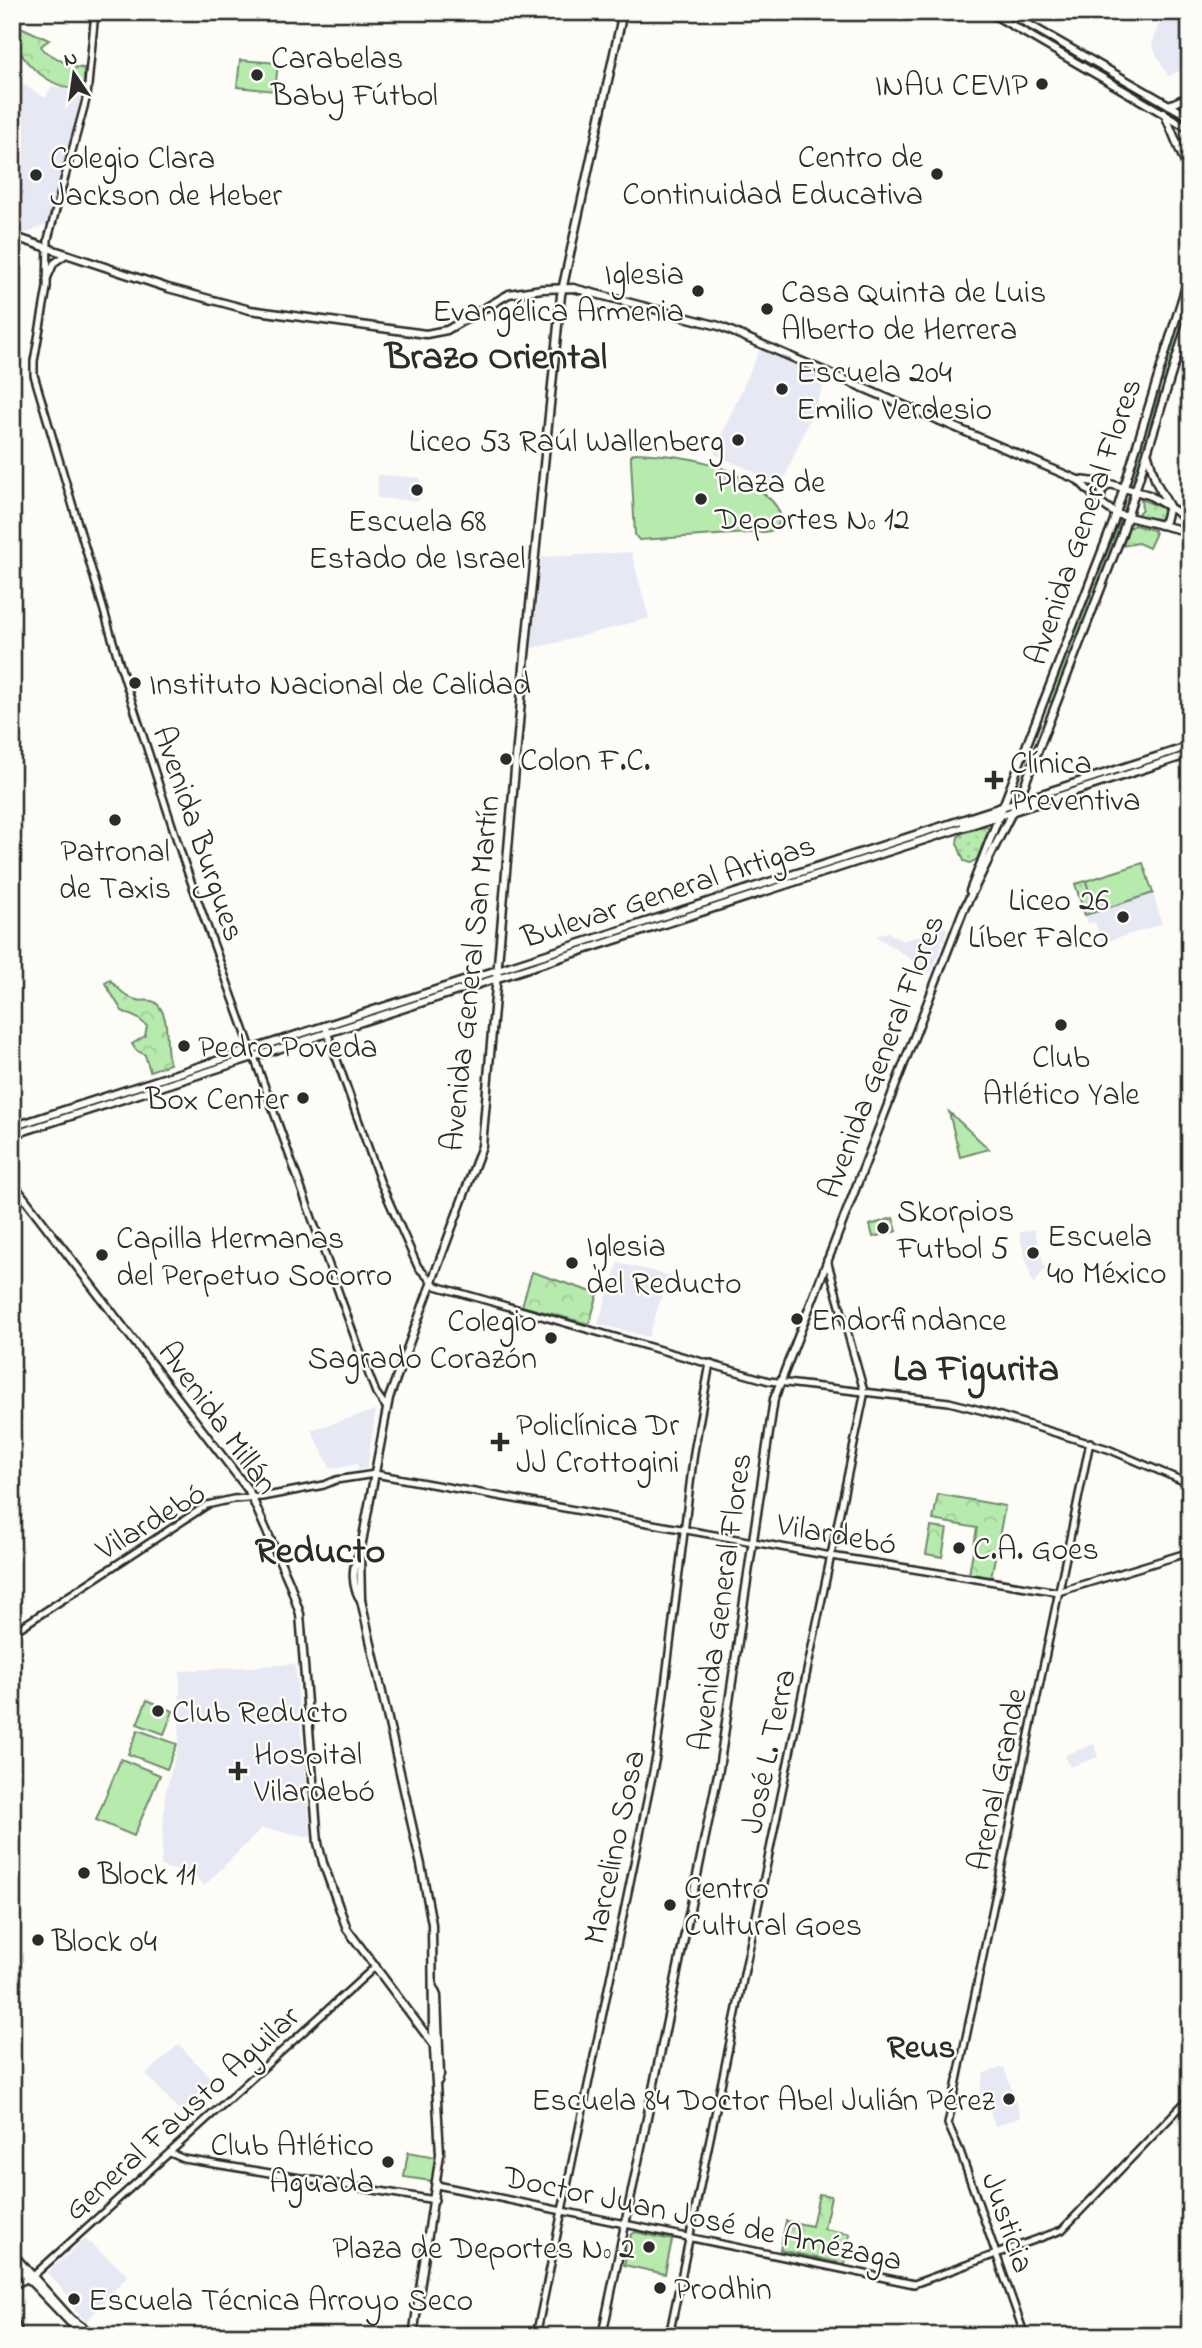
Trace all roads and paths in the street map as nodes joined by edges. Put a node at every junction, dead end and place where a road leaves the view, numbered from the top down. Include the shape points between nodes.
1 (95, 12) edge
2 (623, 12) edge
3 (989, 12) edge
4 (1007, 12) edge
5 (1190, 96) edge
6 (1168, 104) junction
7 (1164, 112) junction
8 (1190, 117) edge
9 (1190, 129) edge
10 (1190, 175) edge
11 (12, 236) edge
12 (47, 247) junction
13 (67, 254) junction
14 (1190, 274) edge
15 (47, 279) junction
16 (562, 287) junction
17 (1190, 314) edge
18 (1147, 453) junction
19 (1078, 480) junction
20 (1110, 484) junction
21 (1124, 488) junction
22 (1136, 491) junction
23 (1100, 502) junction
24 (1169, 506) junction
25 (1116, 514) junction
26 (1128, 517) junction
27 (1190, 520) edge
28 (1160, 525) junction
29 (1190, 532) edge
30 (1190, 746) edge
31 (1190, 754) edge
32 (1015, 807) junction
33 (1000, 812) junction
34 (968, 900) junction
35 (498, 974) junction
36 (326, 1029) junction
37 (254, 1053) junction
38 (12, 1127) edge
39 (12, 1135) edge
40 (12, 1182) edge
41 (828, 1260) junction
42 (431, 1282) junction
43 (710, 1363) junction
44 (780, 1383) junction
45 (375, 1390) junction
46 (864, 1391) junction
47 (389, 1398) junction
48 (387, 1408) junction
49 (1090, 1443) junction
50 (375, 1474) junction
51 (1188, 1481) edge
52 (252, 1497) junction
53 (685, 1528) junction
54 (752, 1542) junction
55 (1190, 1552) edge
56 (831, 1556) junction
57 (1058, 1592) junction
58 (12, 1633) edge
59 (376, 1966) junction
60 (418, 2021) junction
61 (436, 2034) junction
62 (433, 2044) junction
63 (437, 2083) junction
64 (1190, 2098) edge
65 (948, 2124) joint
66 (170, 2153) junction
67 (437, 2185) junction
68 (435, 2200) junction
69 (562, 2211) junction
70 (624, 2225) junction
71 (690, 2239) junction
72 (12, 2253) edge
73 (996, 2254) junction
74 (12, 2262) edge
75 (31, 2277) junction
76 (12, 2286) edge
77 (12, 2314) edge
78 (84, 2334) edge
79 (20, 2336) edge
80 (95, 2336) edge
81 (413, 2336) edge
82 (536, 2336) edge
83 (601, 2336) edge
84 (669, 2336) edge
85 (1025, 2336) edge

1 - 12 street, Avenida Burgues via 87,96
2 - 16 main road, Avenida General San Martín
3 - 7 main road
4 - 6 main road
5 - 6 main road
6 - 8 main road
7 - 9 main road
7 - 10 main road
11 - 12 main road
12 - 13 main road
12 - 15 street, Avenida Burgues
13 - 15 street, Avenida Burgues via 54,262
13 - 16 main road via 250,310 426,334 447,330 509,294
14 - 21 main road, Avenida General Flores
15 - 37 street, Avenida Burgues via 34,361 36,382 132,704
16 - 19 main road via 719,326
16 - 35 main road, Avenida General San Martín
17 - 18 main road, Avenida General Flores
18 - 22 main road, Avenida General Flores
18 - 24 main road
19 - 20 main road
19 - 23 main road
20 - 21 main road
20 - 23 main road via 1102,490
21 - 22 main road
21 - 25 main road, Avenida General Flores
22 - 24 main road
22 - 26 main road, Avenida General Flores
23 - 25 main road
24 - 27 main road
24 - 28 main road
25 - 26 main road
25 - 33 main road, Avenida General Flores
26 - 28 main road
26 - 32 main road, Avenida General Flores
28 - 29 main road
30 - 32 main road, Bulevar General Artigas via 1054,789
31 - 32 main road, Bulevar General Artigas
32 - 33 main road, Bulevar General Artigas
32 - 33 main road, Bulevar General Artigas
32 - 34 main road, Avenida General Flores
33 - 34 main road, Avenida General Flores
33 - 35 main road, Bulevar General Artigas
33 - 35 main road, Bulevar General Artigas via 951,833
34 - 41 main road, Avenida General Flores
35 - 36 main road, Bulevar General Artigas
35 - 42 main road, Avenida General San Martín via 482,1146
36 - 37 main road, Bulevar General Artigas
36 - 42 street via 380,1181 418,1268
37 - 38 main road, Bulevar General Artigas
37 - 39 main road, Bulevar General Artigas
37 - 45 street, Avenida Burgues
40 - 52 main road, Avenida Millán
41 - 44 main road, Avenida General Flores
41 - 46 street, José L. Terra
42 - 43 street
42 - 47 main road, Avenida General San Martín
43 - 44 street
43 - 53 street, Marcelino Sosa
44 - 46 street
44 - 54 main road, Avenida General Flores
45 - 47 street
45 - 48 street, Avenida Burgues
46 - 49 street via 949,1402
46 - 56 street, José L. Terra
47 - 48 main road, Avenida General San Martín
48 - 50 main road, Avenida General San Martín
49 - 51 street
49 - 57 street, Arenal Grande
50 - 52 street, Vilardebó
50 - 53 street, Vilardebó
50 - 61 main road, Avenida General San Martín via 354,1576 430,1911
52 - 58 street, Vilardebó via 207,1505
52 - 59 main road, Avenida Millán via 300,1614 319,1853 345,1925
53 - 54 street, Vilardebó
53 - 69 street, Marcelino Sosa via 656,1757
54 - 56 street, Vilardebó
54 - 70 main road, Avenida General Flores via 719,1769
55 - 57 street, Vilardebó
56 - 57 street, Vilardebó
56 - 71 street, José L. Terra
57 - 65 street, Arenal Grande
59 - 60 main road, Avenida Millán
59 - 66 street, General Fausto Aguilar
60 - 61 main road, Avenida Millán
60 - 62 main road, Avenida Millán
61 - 62 main road, Avenida General San Martín
61 - 63 main road, Avenida General San Martín
62 - 63 main road, Avenida General San Martín
63 - 67 main road, Avenida General San Martín
64 - 73 street, Doctor Juan José de Amézaga via 1065,2228
65 - 73 street, Justicia
66 - 68 street
66 - 75 street, General Fausto Aguilar
67 - 68 main road, Avenida General San Martín
67 - 69 street, Doctor Juan José de Amézaga
68 - 81 main road, Avenida General San Martín
69 - 70 street, Doctor Juan José de Amézaga
69 - 82 street, Marcelino Sosa
70 - 71 street, Doctor Juan José de Amézaga
70 - 83 main road, Avenida General Flores
71 - 73 street, Doctor Juan José de Amézaga via 914,2284
71 - 84 street, José L. Terra
72 - 75 main road
73 - 85 street, Justicia
74 - 75 main road
75 - 76 street, General Fausto Aguilar
75 - 78 main road
77 - 79 street
78 - 80 main road

